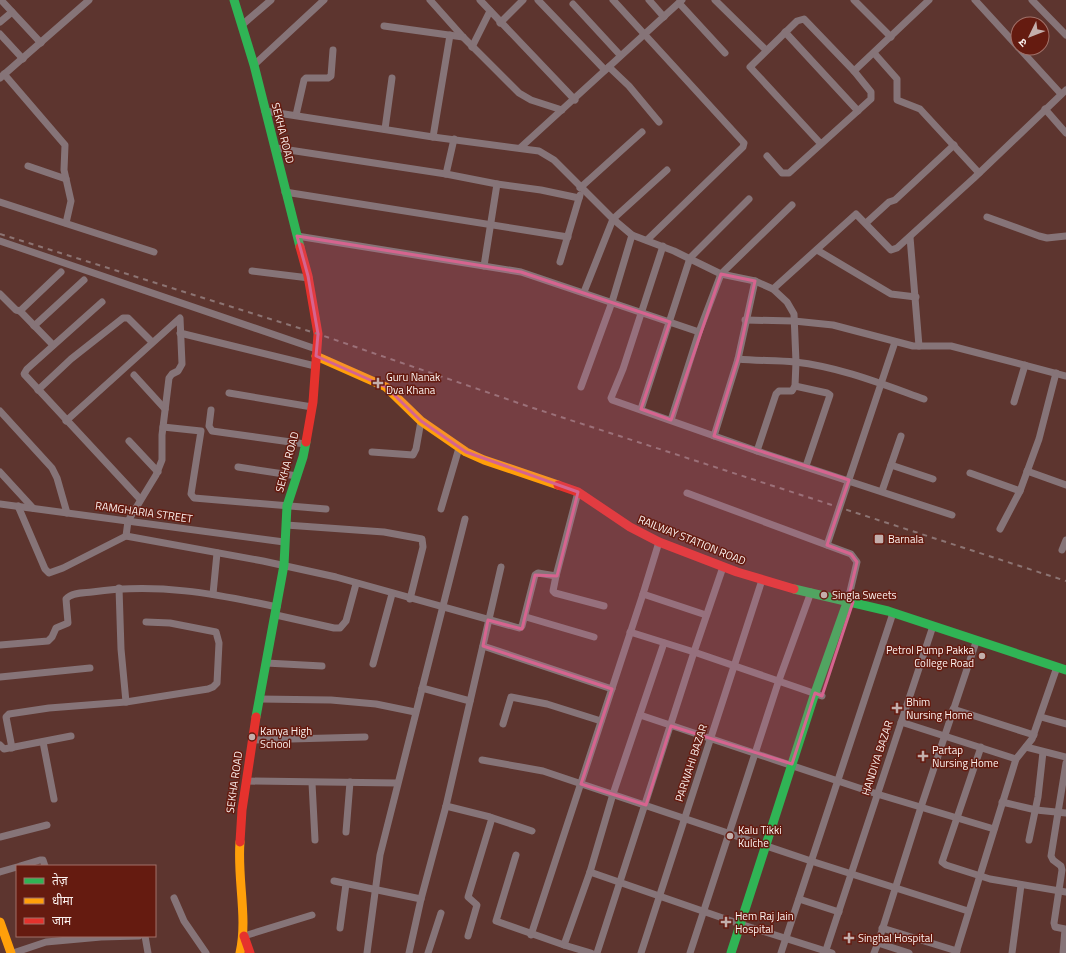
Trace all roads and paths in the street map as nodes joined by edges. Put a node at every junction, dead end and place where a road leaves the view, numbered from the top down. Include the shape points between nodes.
1 (1, 0) edge
2 (89, 0) edge
3 (234, 0) edge
4 (271, 0) edge
5 (324, 0) edge
6 (430, 0) edge
7 (480, 0) edge
8 (524, 0) edge
9 (538, 0) edge
10 (613, 0) edge
11 (649, 0) edge
12 (715, 0) edge
13 (854, 0) edge
14 (929, 0) edge
15 (975, 0) edge
16 (1032, 0) edge
17 (681, 2) edge
18 (573, 4) dead end
19 (490, 11) junction
20 (12, 12) junction
21 (664, 16) junction
22 (0, 22) edge
23 (500, 23) junction
24 (242, 25) junction
25 (384, 26) dead end
26 (786, 32) junction
27 (1065, 32) edge
28 (0, 34) edge
29 (644, 34) junction
30 (450, 35) junction
31 (463, 37) junction
32 (891, 37) junction
33 (1010, 37) edge
34 (41, 43) junction
35 (472, 47) junction
36 (333, 50) dead end
37 (766, 50) junction
38 (726, 53) dead end
39 (874, 53) junction
40 (620, 55) junction
41 (1028, 56) edge
42 (23, 59) junction
43 (254, 64) junction
44 (607, 68) junction
45 (854, 71) junction
46 (2, 76) edge
47 (392, 78) dead end
48 (1064, 92) edge
49 (574, 100) junction
50 (1045, 109) junction
51 (562, 110) junction
52 (265, 111) junction
53 (858, 111) junction
54 (296, 115) junction
55 (659, 122) dead end
56 (385, 129) junction
57 (642, 132) dead end
58 (1066, 133) edge
59 (433, 137) junction
60 (454, 139) junction
61 (821, 144) junction
62 (954, 145) junction
63 (276, 148) junction
64 (520, 148) junction
65 (767, 156) dead end
66 (28, 166) dead end
67 (667, 170) dead end
68 (979, 173) junction
69 (446, 174) junction
70 (66, 179) junction
71 (496, 184) junction
72 (581, 188) junction
73 (285, 192) junction
74 (579, 198) junction
75 (749, 199) dead end
76 (0, 202) edge
77 (792, 205) dead end
78 (987, 217) dead end
79 (613, 219) junction
80 (866, 222) junction
81 (66, 223) junction
82 (490, 225) junction
83 (632, 235) junction
84 (297, 236) junction
85 (1066, 236) edge
86 (568, 237) junction
87 (910, 237) junction
88 (647, 240) junction
89 (0, 241) edge
90 (663, 246) junction
91 (816, 250) junction
92 (154, 252) dead end
93 (690, 258) junction
94 (560, 262) dead end
95 (484, 266) junction
96 (252, 270) dead end
97 (61, 272) dead end
98 (721, 274) junction
99 (309, 278) junction
100 (84, 280) dead end
101 (755, 281) junction
102 (773, 289) junction
103 (584, 292) junction
104 (0, 294) edge
105 (916, 297) junction
106 (102, 302) dead end
107 (612, 302) junction
108 (180, 303) junction
109 (20, 311) junction
110 (641, 312) junction
111 (180, 318) junction
112 (745, 320) junction
113 (794, 321) junction
114 (670, 322) junction
115 (34, 326) junction
116 (699, 332) junction
117 (180, 333) junction
118 (152, 342) junction
119 (895, 342) junction
120 (53, 345) junction
121 (919, 346) junction
122 (316, 352) junction
123 (738, 358) junction
124 (796, 362) junction
125 (1025, 365) junction
126 (315, 366) junction
127 (1056, 373) junction
128 (134, 376) dead end
129 (1066, 376) edge
130 (882, 384) junction
131 (795, 386) junction
132 (581, 387) dead end
133 (38, 390) junction
134 (229, 393) dead end
135 (924, 399) dead end
136 (1014, 402) dead end
137 (312, 407) junction
138 (165, 409) junction
139 (641, 409) junction
140 (211, 410) dead end
141 (0, 411) edge
142 (421, 420) junction
143 (671, 420) junction
144 (66, 422) junction
145 (163, 427) junction
146 (714, 436) junction
147 (901, 436) dead end
148 (129, 441) dead end
149 (305, 444) junction
150 (459, 448) junction
151 (757, 450) junction
152 (372, 452) dead end
153 (891, 465) junction
154 (806, 466) junction
155 (238, 467) dead end
156 (1027, 471) junction
157 (0, 472) edge
158 (158, 472) junction
159 (970, 473) dead end
160 (297, 476) junction
161 (933, 479) dead end
162 (848, 480) junction
163 (1066, 485) edge
164 (882, 491) junction
165 (1020, 491) junction
166 (578, 492) junction
167 (687, 493) dead end
168 (140, 499) junction
169 (0, 504) edge
170 (18, 506) junction
171 (287, 506) junction
172 (33, 508) junction
173 (326, 509) dead end
174 (441, 509) dead end
175 (66, 513) junction
176 (952, 514) dead end
177 (465, 519) dead end
178 (128, 520) junction
179 (286, 525) junction
180 (1000, 529) dead end
181 (126, 536) junction
182 (1066, 540) edge
183 (284, 542) junction
184 (659, 542) junction
185 (827, 545) junction
186 (1062, 550) dead end
187 (217, 553) junction
188 (284, 565) junction
189 (500, 567) dead end
190 (723, 567) junction
191 (556, 576) junction
192 (762, 580) junction
193 (356, 584) junction
194 (118, 588) junction
195 (811, 592) junction
196 (213, 594) junction
197 (392, 594) junction
198 (643, 594) junction
199 (410, 599) junction
200 (851, 601) junction
201 (604, 606) dead end
202 (443, 608) junction
203 (276, 611) junction
204 (893, 613) junction
205 (706, 615) junction
206 (526, 617) junction
207 (488, 620) junction
208 (146, 622) dead end
209 (933, 626) junction
210 (630, 632) junction
211 (594, 637) dead end
212 (976, 642) junction
213 (664, 643) junction
214 (0, 645) edge
215 (483, 646) junction
216 (694, 652) junction
217 (266, 663) junction
218 (373, 664) dead end
219 (322, 666) dead end
220 (734, 666) junction
221 (90, 668) dead end
222 (1061, 669) edge
223 (0, 677) edge
224 (779, 680) junction
225 (422, 688) junction
226 (612, 689) junction
227 (818, 694) junction
228 (259, 699) junction
229 (470, 701) junction
230 (126, 702) junction
231 (953, 709) junction
232 (415, 712) junction
233 (640, 715) junction
234 (1041, 717) junction
235 (601, 721) junction
236 (901, 722) junction
237 (503, 724) dead end
238 (1066, 724) edge
239 (671, 726) junction
240 (1034, 735) junction
241 (71, 736) dead end
242 (944, 736) junction
243 (365, 737) dead end
244 (710, 738) junction
245 (253, 740) junction
246 (43, 742) junction
247 (0, 745) edge
248 (981, 747) junction
249 (12, 748) junction
250 (1026, 748) junction
251 (1043, 752) junction
252 (756, 754) junction
253 (1066, 757) edge
254 (1016, 759) junction
255 (482, 760) dead end
256 (1066, 763) edge
257 (795, 765) junction
258 (838, 780) junction
259 (246, 781) junction
260 (350, 782) junction
261 (312, 783) junction
262 (397, 784) junction
263 (581, 784) junction
264 (613, 794) junction
265 (877, 794) junction
266 (54, 799) dead end
267 (1002, 802) junction
268 (646, 805) junction
269 (446, 806) junction
270 (921, 807) junction
271 (1036, 810) junction
272 (1062, 813) edge
273 (492, 818) junction
274 (685, 818) junction
275 (957, 818) junction
276 (47, 825) dead end
277 (994, 829) junction
278 (532, 831) dead end
279 (346, 832) dead end
280 (728, 833) junction
281 (0, 837) edge
282 (315, 840) dead end
283 (1029, 840) dead end
284 (769, 846) junction
285 (516, 855) dead end
286 (811, 861) junction
287 (23, 865) edge
288 (45, 865) edge
289 (16, 867) edge
290 (0, 872) edge
291 (590, 872) junction
292 (852, 874) junction
293 (978, 876) junction
294 (334, 881) dead end
295 (620, 883) junction
296 (346, 884) junction
297 (1020, 885) junction
298 (896, 888) junction
299 (374, 890) junction
300 (1063, 892) edge
301 (659, 896) junction
302 (174, 898) dead end
303 (421, 899) junction
304 (799, 899) junction
305 (704, 911) junction
306 (968, 911) junction
307 (839, 912) junction
308 (441, 913) dead end
309 (312, 915) dead end
310 (0, 922) edge
311 (743, 925) junction
312 (340, 928) dead end
313 (882, 928) junction
314 (531, 935) junction
315 (244, 936) junction
316 (468, 936) dead end
317 (122, 937) edge
318 (145, 937) edge
319 (58, 938) edge
320 (786, 938) junction
321 (878, 942) junction
322 (564, 945) junction
323 (1064, 950) edge
324 (827, 952) edge
325 (957, 952) edge
326 (12, 953) edge
327 (148, 953) edge
328 (206, 953) edge
329 (240, 953) edge
330 (250, 953) edge
331 (367, 953) edge
332 (409, 953) edge
333 (428, 953) edge
334 (591, 953) edge
335 (597, 953) edge
336 (641, 953) edge
337 (690, 953) edge
338 (731, 953) edge
339 (738, 953) edge
340 (781, 953) edge
341 (874, 953) edge
342 (909, 953) edge
343 (1012, 953) edge

1 - 20 street
2 - 34 street
3 - 24 street, SEKHA ROAD
4 - 24 street
5 - 43 street
6 - 31 street
7 - 19 street
8 - 23 street
9 - 44 street
10 - 29 street
11 - 21 street
12 - 37 street
13 - 32 street
14 - 32 street
15 - 33 street
16 - 27 street
17 - 21 street
17 - 38 street
18 - 40 street
19 - 23 street
19 - 35 street
20 - 22 street
20 - 34 street
21 - 29 street
23 - 49 street
24 - 43 street, SEKHA ROAD
25 - 30 street
26 - 37 street
26 - 45 street via 798,21 805,19
26 - 53 street
28 - 42 street
29 - 40 street
29 - 88 street via 744,143 743,147
30 - 31 street
30 - 59 street
31 - 35 street
32 - 39 street
34 - 42 street
35 - 51 street via 518,93
36 - 54 street via 331,76 304,80
37 - 61 street via 750,67
39 - 45 street
39 - 62 street via 898,80 897,100 920,109
40 - 44 street
41 - 48 street
42 - 46 street
43 - 52 street, SEKHA ROAD
44 - 49 street
44 - 55 street via 629,86
45 - 53 street via 872,94 871,99
46 - 70 street via 64,142
47 - 56 street
48 - 50 street
49 - 51 street
50 - 58 street
50 - 68 street
51 - 64 street
52 - 54 street
52 - 63 street, SEKHA ROAD
53 - 61 street
54 - 56 street
56 - 59 street
57 - 72 street
59 - 60 street
60 - 64 street
60 - 69 street
61 - 65 street via 786,174 782,173
62 - 68 street
62 - 80 street via 895,200 889,202
63 - 69 street
63 - 73 street, SEKHA ROAD
64 - 72 street via 539,151 549,156
66 - 70 street
67 - 79 street
68 - 87 street
69 - 71 street
70 - 81 street via 71,201
71 - 74 street
71 - 82 street
72 - 74 street
72 - 79 street
73 - 82 street
73 - 84 street, SEKHA ROAD
74 - 86 street
75 - 93 street
76 - 81 street
77 - 98 street
78 - 85 street via 1047,238
79 - 83 street
79 - 103 street
80 - 87 street via 891,250
80 - 91 street via 856,214
81 - 92 street
82 - 86 street
82 - 95 street
83 - 88 street
83 - 107 street
84 - 95 street
84 - 99 street, SEKHA ROAD
86 - 94 street
87 - 105 street
88 - 90 street
89 - 108 street
90 - 93 street
90 - 110 street
91 - 102 street
91 - 105 street via 891,294
93 - 98 street
93 - 114 street
95 - 103 street via 521,272
96 - 99 street
97 - 109 street
98 - 101 street
98 - 116 street
99 - 122 street, SEKHA ROAD via 318,334
100 - 115 street
101 - 102 street
101 - 112 street
102 - 113 street via 790,305
103 - 107 street
104 - 109 street
105 - 121 street
106 - 120 street
107 - 110 street
107 - 132 street
108 - 111 street
108 - 122 street
109 - 115 street
110 - 114 street
110 - 139 street via 611,398 626,406
111 - 117 street
111 - 118 street
112 - 113 street
112 - 123 street
113 - 119 street via 846,328
113 - 124 street
114 - 116 street
114 - 139 street
115 - 120 street
116 - 143 street
117 - 126 street
117 - 138 street via 182,364 178,371 170,375
118 - 133 street via 128,318 123,318 71,359
118 - 144 street
119 - 121 street
119 - 130 street
120 - 133 street via 24,372
121 - 125 street via 951,346
122 - 126 street, SEKHA ROAD
122 - 142 street, RAILWAY STATION ROAD via 386,387
123 - 124 street
123 - 146 street
124 - 130 street
124 - 131 street
125 - 127 street
125 - 136 street
126 - 137 street, SEKHA ROAD
127 - 129 street
127 - 156 street via 1039,439
128 - 138 street
130 - 135 street
130 - 162 street
131 - 151 street via 792,391 779,391 776,394
131 - 154 street via 827,392 830,395
133 - 144 street
134 - 137 street
137 - 149 street, SEKHA ROAD
138 - 145 street
139 - 143 street
140 - 149 street via 209,426 212,431
141 - 175 street via 52,468
142 - 150 street, RAILWAY STATION ROAD
142 - 152 street via 413,455
143 - 146 street
144 - 168 street
145 - 158 street via 162,460
145 - 171 street via 201,431 191,494 194,498
146 - 151 street
147 - 153 street
148 - 158 street
149 - 160 street, SEKHA ROAD
150 - 166 street, RAILWAY STATION ROAD via 484,460
150 - 174 street
151 - 154 street
153 - 161 street
153 - 164 street
154 - 162 street
155 - 160 street
156 - 163 street
156 - 165 street
157 - 172 street
158 - 168 street
159 - 165 street
160 - 171 street, SEKHA ROAD
162 - 164 street
162 - 185 street
164 - 176 street
165 - 180 street
166 - 184 street, RAILWAY STATION ROAD via 630,527
166 - 191 street
167 - 185 street
168 - 178 street
169 - 170 street, RAMGHARIA STREET
170 - 172 street, RAMGHARIA STREET
170 - 181 street via 49,573
171 - 173 street
171 - 179 street, SEKHA ROAD
172 - 175 street, RAMGHARIA STREET
175 - 178 street, RAMGHARIA STREET
177 - 202 street
178 - 181 street
178 - 183 street, RAMGHARIA STREET
179 - 183 street, SEKHA ROAD
179 - 199 street via 384,532 422,539 423,547
181 - 187 street
182 - 186 street
183 - 188 street, SEKHA ROAD
184 - 190 street, RAILWAY STATION ROAD
184 - 198 street
185 - 200 street via 856,558
187 - 188 street
187 - 196 street
188 - 193 street
188 - 203 street, SEKHA ROAD
189 - 207 street
190 - 192 street, RAILWAY STATION ROAD
190 - 205 street
191 - 201 street via 553,591 555,593
191 - 206 street via 543,573 535,575
192 - 195 street, RAILWAY STATION ROAD
192 - 220 street, PARWAHI BAZAR
193 - 197 street
193 - 203 street via 346,621 340,628
194 - 196 street via 183,589
194 - 214 street via 68,597 65,602 68,624 56,628 48,641
194 - 230 street
195 - 200 street, RAILWAY STATION ROAD
195 - 224 street
196 - 203 street
197 - 199 street
197 - 218 street
198 - 205 street
198 - 210 street
199 - 202 street
200 - 204 street, RAILWAY STATION ROAD
200 - 227 street
202 - 207 street
202 - 225 street
203 - 217 street, SEKHA ROAD
204 - 209 street, RAILWAY STATION ROAD
204 - 258 street
205 - 216 street
206 - 207 street via 519,628
206 - 211 street
207 - 215 street
208 - 230 street via 170,623 216,632 219,643 217,683 208,689
209 - 212 street
209 - 236 street, HANDIYA BAZAR
210 - 213 street
210 - 226 street
212 - 222 street
212 - 231 street
213 - 216 street
213 - 233 street
215 - 226 street
215 - 229 street
216 - 220 street
216 - 239 street
217 - 219 street
217 - 228 street, SEKHA ROAD
220 - 224 street
220 - 244 street, PARWAHI BAZAR
221 - 223 street
222 - 234 street
224 - 227 street
224 - 252 street
225 - 229 street
225 - 232 street
226 - 235 street
227 - 257 street
228 - 232 street via 332,700 376,704
228 - 245 street, SEKHA ROAD
229 - 269 street
230 - 249 street via 49,708 8,715 6,717
231 - 240 street
231 - 242 street
232 - 262 street
233 - 239 street
233 - 264 street
234 - 238 street
234 - 240 street
235 - 237 street via 547,704 511,697
235 - 263 street
236 - 242 street
236 - 265 street, HANDIYA BAZAR
239 - 244 street
239 - 268 street
240 - 250 street
241 - 246 street
242 - 248 street
242 - 270 street
243 - 245 street
244 - 252 street
244 - 274 street, PARWAHI BAZAR
245 - 259 street, SEKHA ROAD
246 - 249 street
246 - 266 street
247 - 249 street via 4,749
248 - 254 street
248 - 275 street
250 - 251 street
250 - 254 street
251 - 253 street
251 - 271 street
252 - 257 street
252 - 280 street
254 - 267 street
255 - 263 street via 543,771
256 - 272 street
257 - 258 street
257 - 284 street
258 - 265 street
258 - 286 street
259 - 261 street
259 - 315 street, SEKHA ROAD via 238,865
260 - 261 street
260 - 262 street
260 - 279 street
261 - 282 street
262 - 299 street
263 - 264 street
263 - 314 street
264 - 268 street
264 - 291 street
265 - 270 street
265 - 292 street, HANDIYA BAZAR
267 - 271 street
267 - 277 street
268 - 274 street
268 - 295 street
269 - 273 street
269 - 303 street
270 - 275 street
270 - 298 street
271 - 272 street
271 - 283 street
272 - 300 street via 1051,856 1061,866
273 - 278 street
273 - 316 street via 468,897 477,905
274 - 280 street
274 - 301 street, PARWAHI BAZAR
275 - 277 street
275 - 293 street via 942,862
276 - 281 street
277 - 293 street
280 - 284 street
280 - 305 street
284 - 286 street
284 - 311 street
285 - 314 street via 496,920
286 - 292 street
286 - 304 street
287 - 288 street via 43,860
289 - 290 street
291 - 295 street
291 - 322 street
292 - 298 street
292 - 307 street, HANDIYA BAZAR
293 - 297 street
293 - 306 street
294 - 296 street
295 - 301 street
295 - 335 street
296 - 299 street
296 - 312 street
297 - 300 street
297 - 343 street
298 - 306 street
298 - 313 street
299 - 303 street
299 - 331 street
300 - 323 street via 1054,925 1065,929
301 - 305 street
301 - 336 street, PARWAHI BAZAR
302 - 328 street via 184,921
303 - 332 street
304 - 307 street
304 - 320 street
305 - 311 street
305 - 337 street
306 - 325 street
307 - 324 street, HANDIYA BAZAR
308 - 333 street
309 - 315 street
310 - 326 street
311 - 320 street
311 - 338 street
311 - 339 street
313 - 321 street
313 - 325 street
314 - 322 street
315 - 329 street, SEKHA ROAD
315 - 330 street, SEKHA ROAD
317 - 319 street
318 - 327 street
319 - 326 street
320 - 324 street
320 - 340 street
321 - 341 street
321 - 342 street
322 - 334 street

